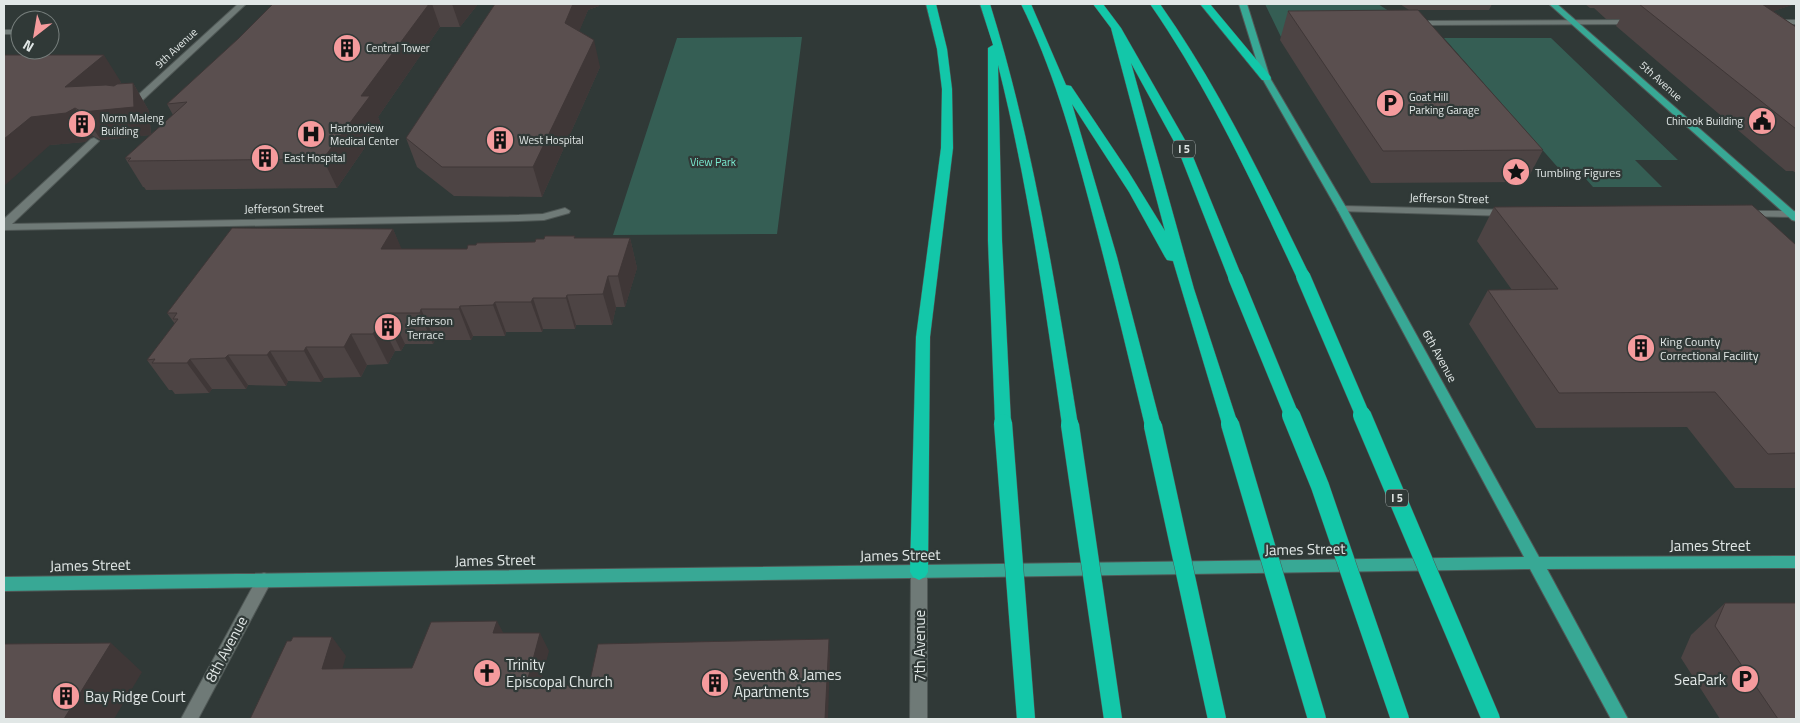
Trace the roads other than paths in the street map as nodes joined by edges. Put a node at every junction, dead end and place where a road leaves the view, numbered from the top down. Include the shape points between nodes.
1 (242, 4) edge
2 (931, 4) edge
3 (985, 4) edge
4 (1026, 4) edge
5 (1098, 4) edge
6 (1155, 4) edge
7 (1205, 4) edge
8 (1242, 4) edge
9 (1553, 4) edge
10 (1575, 22) junction
11 (1644, 22) edge
12 (1761, 22) edge
13 (1796, 22) edge
14 (1426, 23) edge
15 (993, 26) junction
16 (1116, 28) junction
17 (1058, 77) junction
18 (1266, 78) junction
19 (128, 110) edge
20 (94, 141) edge
21 (1342, 209) junction
22 (565, 211) dead end
23 (1525, 213) edge
24 (1734, 214) edge
25 (1795, 215) edge
26 (4, 226) edge
27 (1187, 289) junction
28 (1796, 562) edge
29 (1534, 563) junction
30 (919, 572) junction
31 (264, 580) junction
32 (4, 584) edge
33 (189, 719) edge
34 (919, 719) edge
35 (1026, 719) edge
36 (1112, 719) edge
37 (1217, 719) edge
38 (1317, 719) edge
39 (1400, 719) edge
40 (1492, 719) edge
41 (1620, 719) edge

1 - 19 street, 9th Avenue
2 - 30 highway via 947,89 947,148 923,337
3 - 15 highway
4 - 17 highway
5 - 16 highway, I 5
6 - 40 highway, I 5, bridge via 1218,104 1303,276
7 - 18 highway
8 - 18 main road, 6th Avenue
9 - 10 main road, 5th Avenue
10 - 11 street
10 - 14 street
10 - 25 main road, 5th Avenue
12 - 13 street
15 - 35 highway, bridge via 995,241 1003,423
15 - 36 highway, bridge via 1017,114 1037,208
16 - 27 highway
16 - 39 highway, I 5, bridge via 1183,147 1320,486
17 - 27 highway via 1106,144 1152,218
17 - 37 highway, bridge via 1111,255 1153,426
18 - 21 main road, 6th Avenue
20 - 26 street
21 - 23 street, Jefferson Street
21 - 29 main road, 6th Avenue
22 - 26 street, Jefferson Street via 525,218
24 - 25 street
27 - 38 highway, bridge
28 - 29 main road, James Street
29 - 30 main road, James Street
29 - 41 main road, 6th Avenue
30 - 31 main road, James Street
30 - 34 street, 7th Avenue
31 - 32 main road, James Street
31 - 33 street, 8th Avenue

